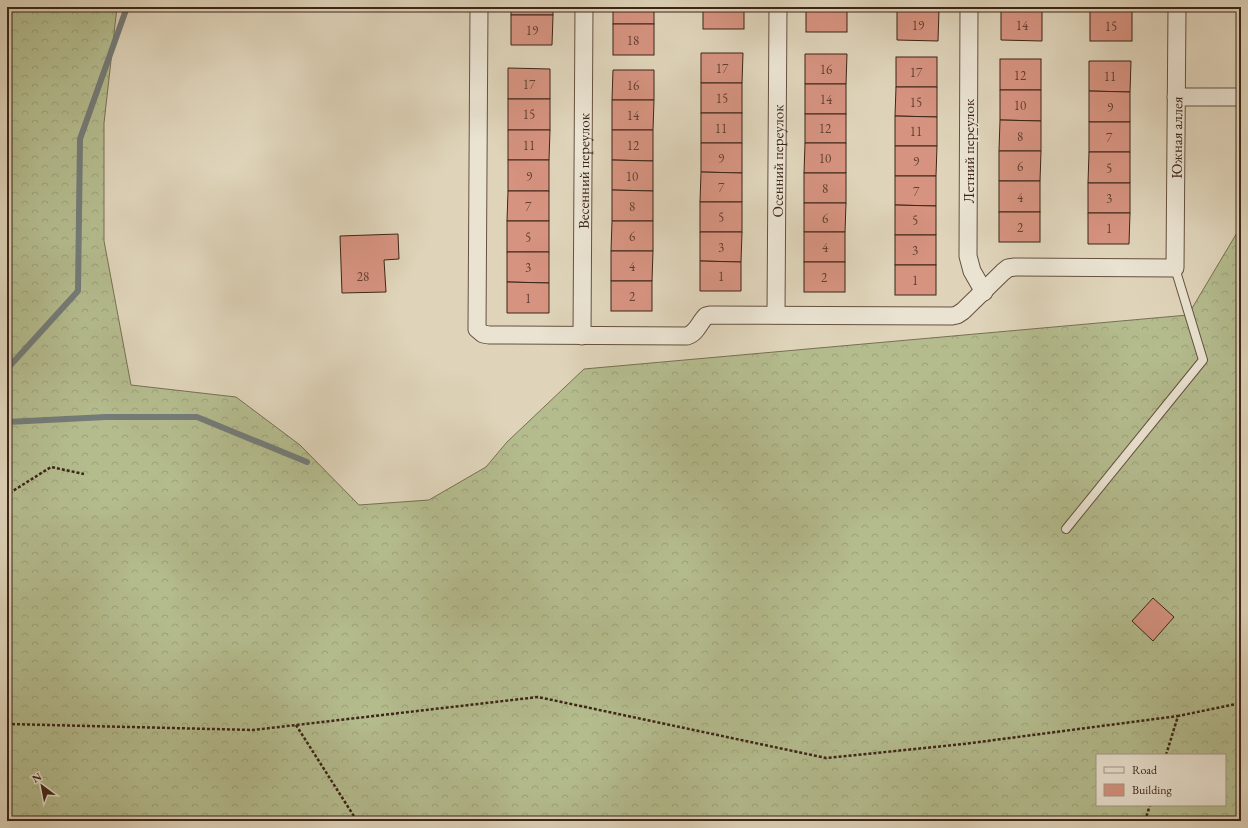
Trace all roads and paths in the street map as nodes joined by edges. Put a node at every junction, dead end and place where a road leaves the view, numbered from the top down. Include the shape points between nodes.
1 (478, 7) edge
2 (584, 7) edge
3 (778, 7) edge
4 (969, 7) edge
5 (1177, 7) edge
6 (1176, 97) junction
7 (1241, 97) edge
8 (1175, 268) junction
9 (984, 292) junction
10 (776, 315) junction
11 (582, 336) junction
12 (84, 474) dead end
13 (7, 497) edge
14 (1066, 529) dead end
15 (1241, 703) edge
16 (1178, 716) junction
17 (7, 724) edge
18 (296, 725) junction
19 (1166, 754) edge
20 (7, 792) edge
21 (1150, 806) edge
22 (11, 821) edge
23 (357, 821) edge
24 (1145, 821) edge

1 - 11 street via 478,329 489,335
2 - 11 street, Весенний переулок
3 - 10 street, Осенний переулок
4 - 9 street, Летний переулок via 968,256 972,271
5 - 6 street, Южная аллея
6 - 7 street
6 - 8 street, Южная аллея
8 - 9 street via 1015,267 1003,272
8 - 14 lane via 1203,360
9 - 10 street via 964,311 952,316
10 - 11 street via 706,316 696,331 687,336
12 - 13 path via 51,467
15 - 16 path
16 - 18 path via 964,744 826,758 538,697
16 - 19 path
17 - 18 path via 253,730
18 - 23 path
20 - 22 path
21 - 24 path

